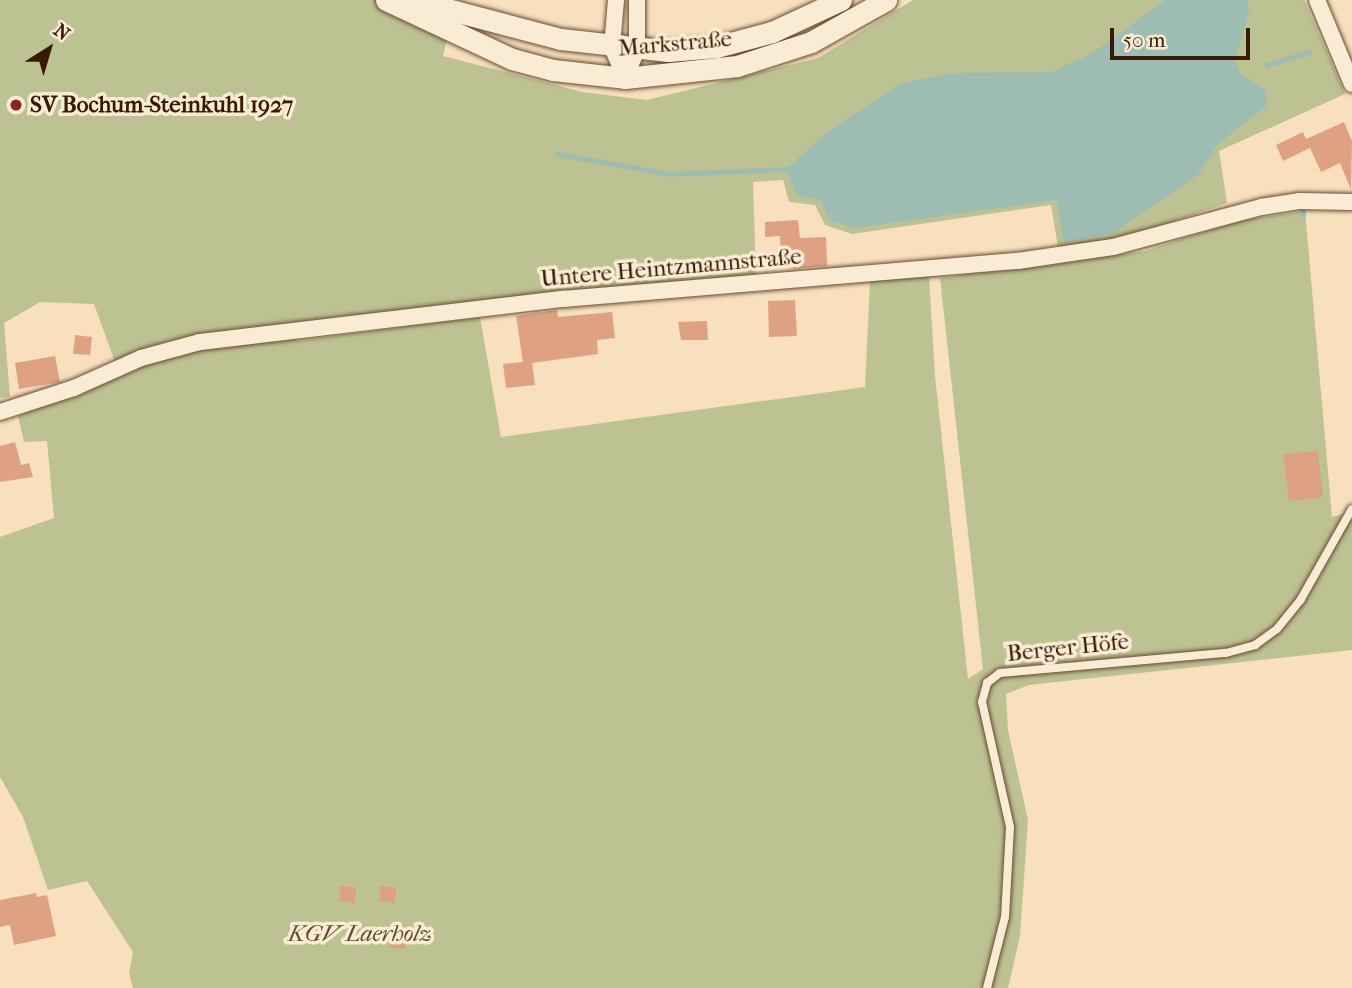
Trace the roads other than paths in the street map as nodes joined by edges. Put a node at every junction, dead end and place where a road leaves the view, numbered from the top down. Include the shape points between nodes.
1 (386, 0) edge
2 (413, 0) edge
3 (617, 0) edge
4 (637, 0) edge
5 (841, 0) edge
6 (886, 0) edge
7 (1317, 0) edge
8 (612, 47) junction
9 (637, 50) junction
10 (625, 78) junction
11 (1352, 84) edge
12 (1352, 202) edge
13 (0, 412) edge
14 (1352, 509) edge
15 (987, 988) edge

1 - 10 main road, Markstraße via 512,59 553,70
2 - 8 main road, Markstraße via 498,25
3 - 8 street
4 - 9 street
5 - 9 main road, Markstraße via 772,32 716,47
6 - 10 main road, Markstraße via 811,43 737,66
7 - 11 street
8 - 9 main road, Markstraße
8 - 10 street
9 - 10 street
12 - 13 street, Untere Heintzmannstraße via 1299,201 1261,207 1113,247 1018,261 563,299 200,342 141,358 74,388
14 - 15 lane, Berger Höfe via 1301,599 1277,629 1255,645 1226,653 1000,673 987,684 982,702 1010,827 1005,917

